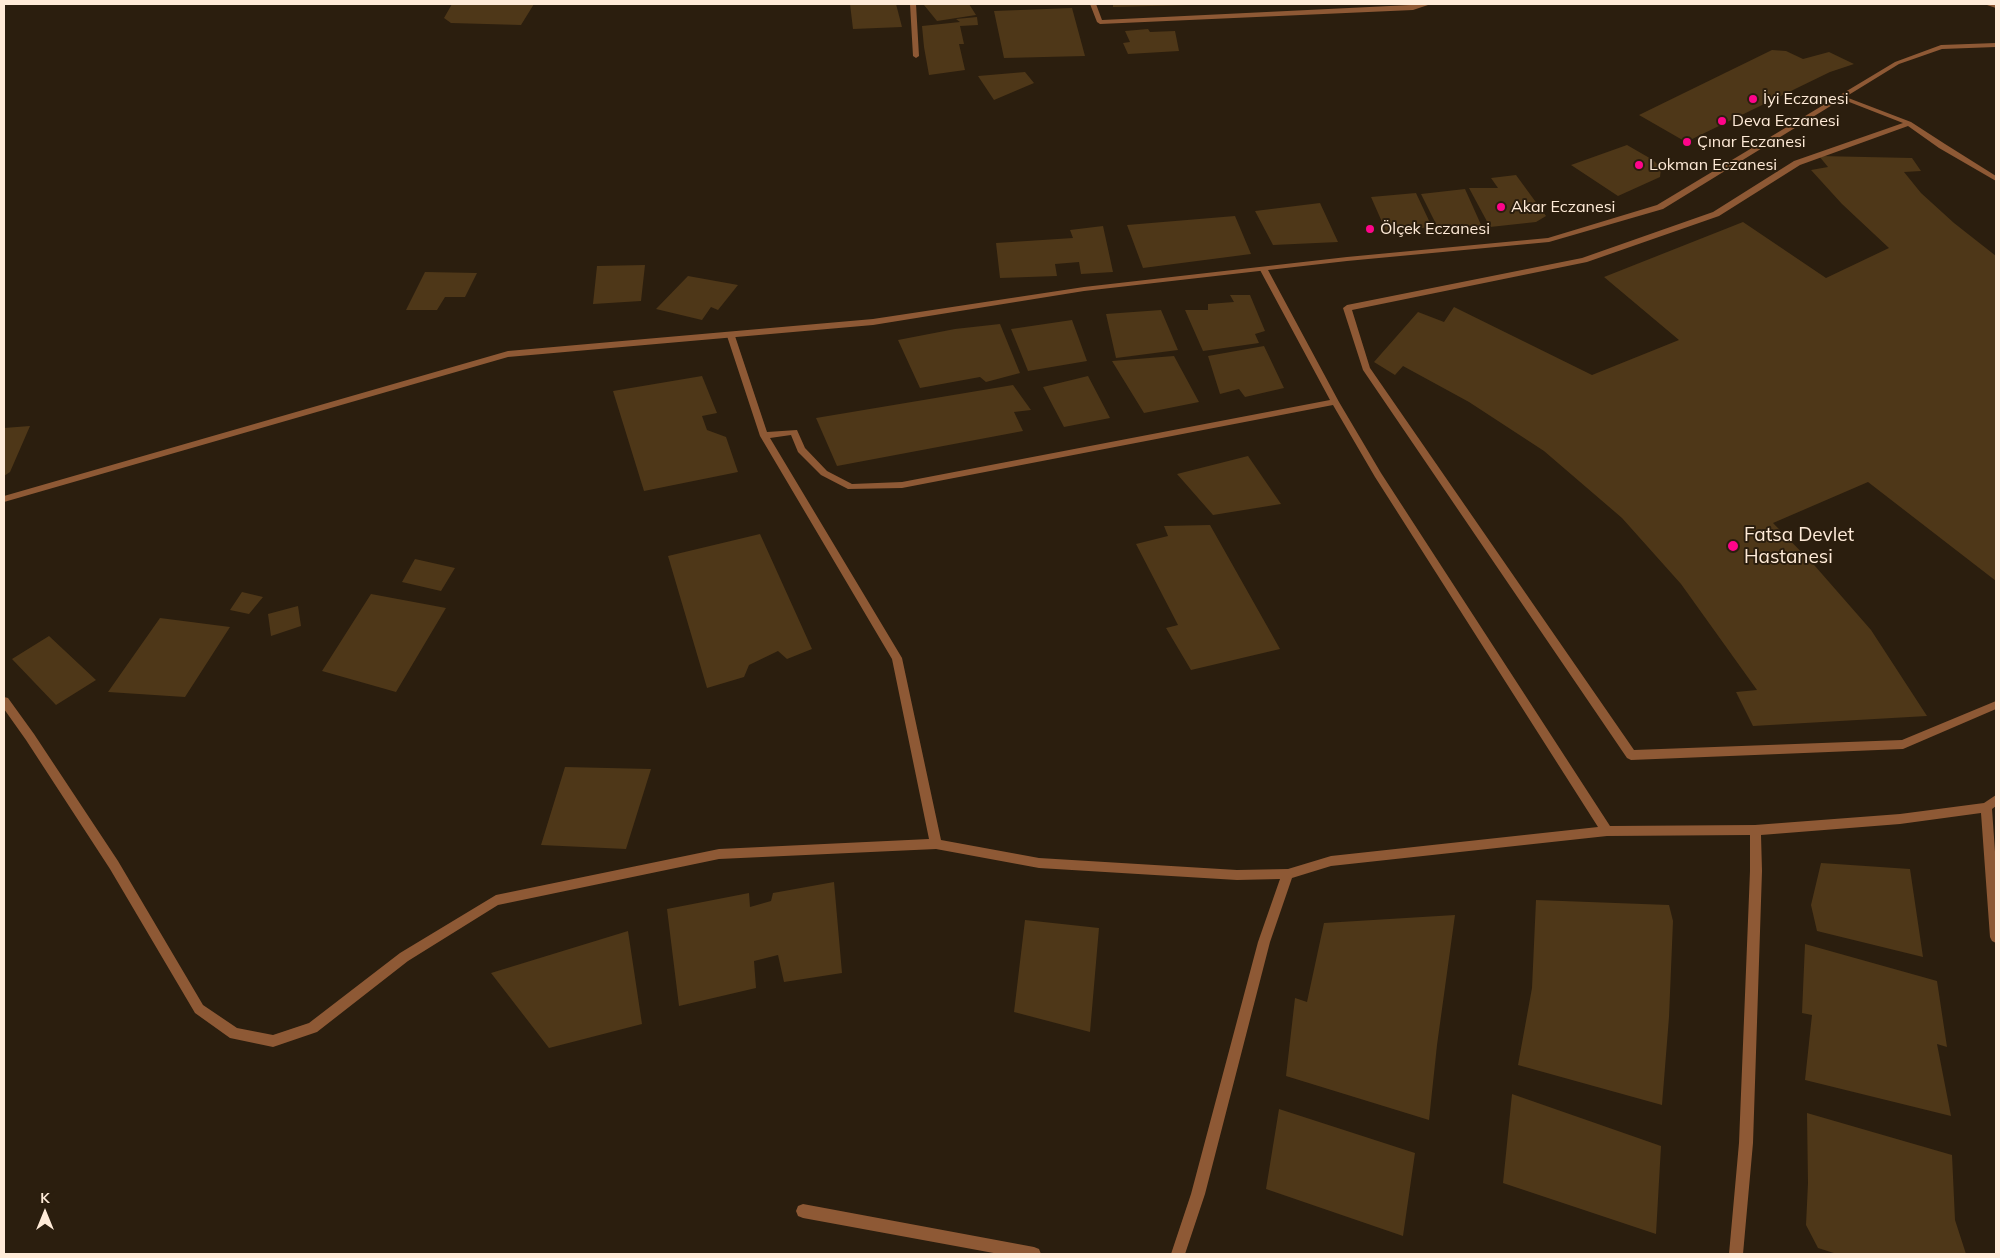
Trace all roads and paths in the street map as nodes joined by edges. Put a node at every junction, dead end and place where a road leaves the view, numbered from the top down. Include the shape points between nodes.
1 (913, 4) edge
2 (1093, 4) edge
3 (1428, 4) edge
4 (1989, 4) edge
5 (1996, 6) edge
6 (1996, 45) edge
7 (916, 56) dead end
8 (1840, 97) junction
9 (1909, 123) junction
10 (1996, 179) edge
11 (1264, 270) junction
12 (731, 336) junction
13 (1334, 402) junction
14 (764, 436) junction
15 (4, 499) edge
16 (4, 701) edge
17 (1996, 705) edge
18 (1991, 804) edge
19 (1754, 830) junction
20 (1607, 831) junction
21 (936, 844) junction
22 (1288, 874) junction
23 (1996, 937) edge
24 (803, 1211) dead end
25 (1034, 1254) edge
26 (1178, 1254) edge
27 (1736, 1254) edge

1 - 7 street
2 - 3 street via 1100,22 1413,8
4 - 5 street
6 - 8 street via 1941,47 1897,62
8 - 9 street
8 - 11 street via 1660,207 1558,238
9 - 10 street
9 - 17 street via 1797,163 1716,214 1584,260 1347,308 1366,368 1631,755 1903,744
11 - 12 street via 1084,289 873,322
11 - 13 street
12 - 14 street
12 - 15 street via 508,354
13 - 14 street via 902,485 851,487 824,473 802,450 794,432
13 - 20 street
14 - 21 street via 897,658
16 - 21 street via 114,865 199,1009 234,1034 273,1040 313,1028 404,957 496,900 719,854
18 - 19 street via 1900,819
18 - 23 street
19 - 20 street
19 - 27 street via 1756,881 1746,1143
20 - 22 street via 1331,861
21 - 22 street via 1039,863 1237,875
22 - 26 street via 1264,942 1198,1194
24 - 25 street

